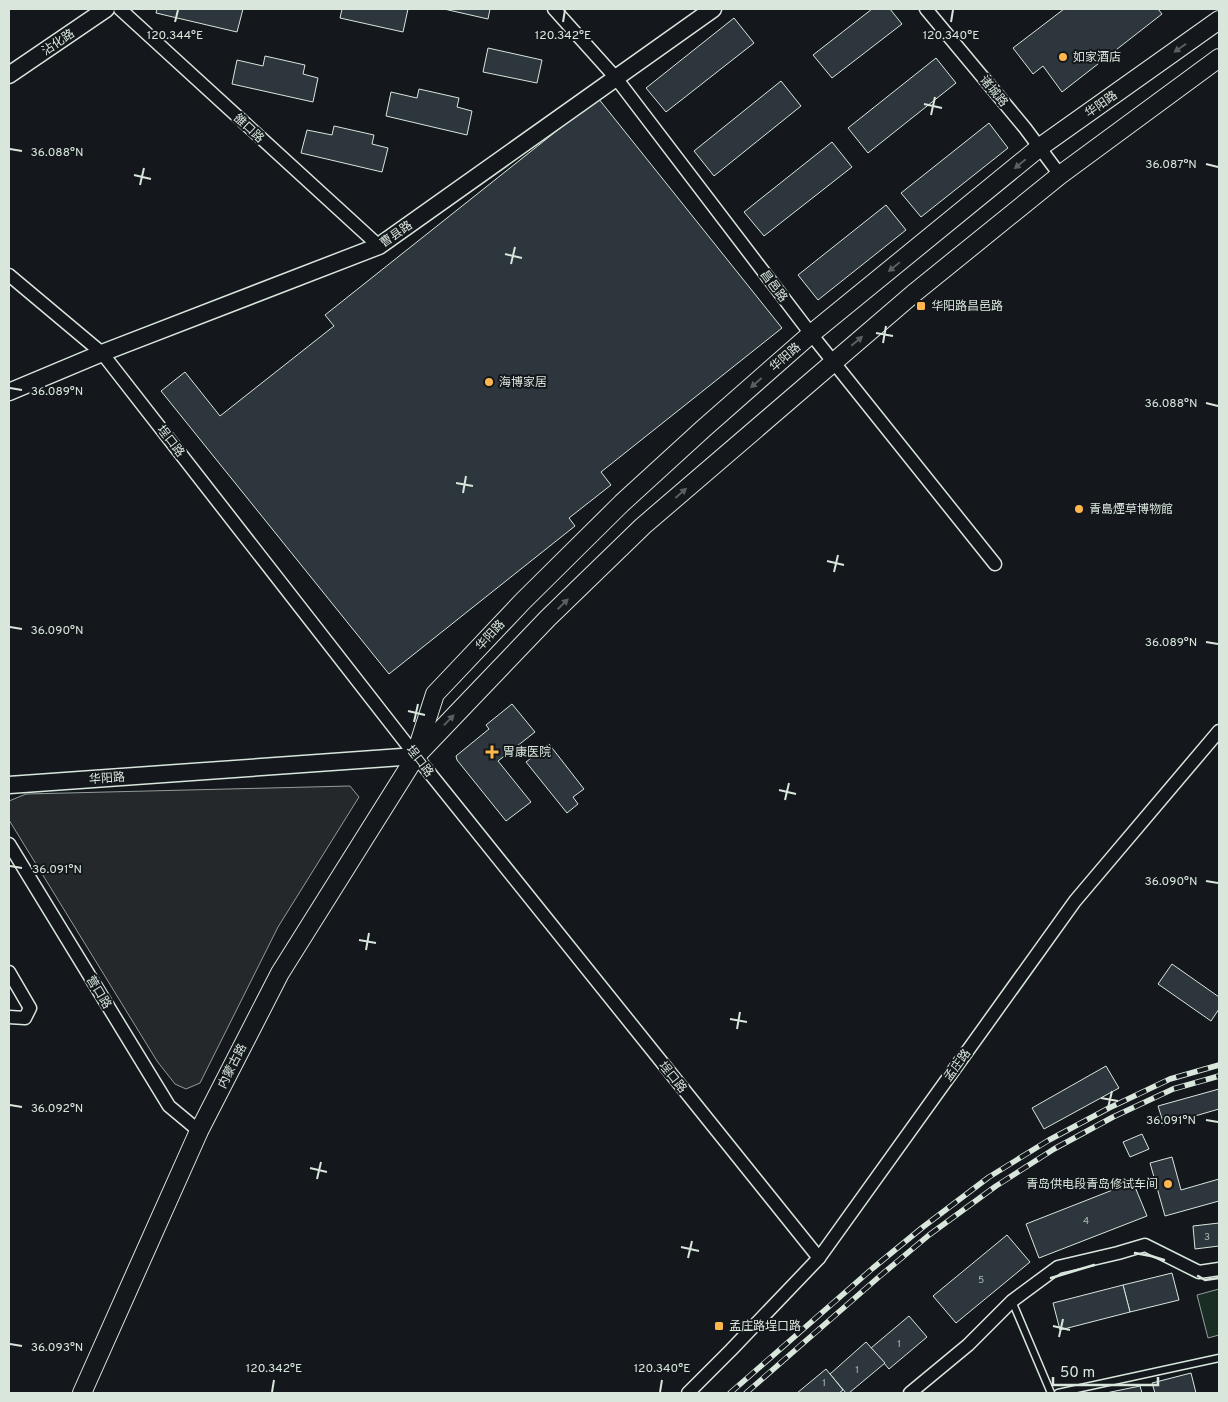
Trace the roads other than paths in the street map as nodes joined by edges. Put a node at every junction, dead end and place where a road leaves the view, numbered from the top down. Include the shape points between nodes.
1 (106, 9) edge
2 (120, 9) edge
3 (554, 9) edge
4 (713, 9) edge
5 (926, 9) edge
6 (1219, 20) edge
7 (1219, 58) edge
8 (9, 75) edge
9 (616, 78) junction
10 (1040, 147) junction
11 (1060, 175) junction
12 (379, 246) junction
13 (9, 275) edge
14 (811, 334) junction
15 (102, 353) junction
16 (834, 362) junction
17 (9, 392) edge
18 (995, 564) dead end
19 (1219, 731) edge
20 (416, 756) junction
21 (9, 785) edge
22 (9, 844) edge
23 (9, 972) edge
24 (9, 1017) edge
25 (199, 1131) junction
26 (819, 1258) junction
27 (1219, 1270) edge
28 (1012, 1301) junction
29 (1219, 1358) edge
30 (82, 1393) edge
31 (688, 1393) edge
32 (910, 1393) edge
33 (1051, 1393) edge
34 (1058, 1393) edge

1 - 8 street, 沾化路
2 - 12 street, 雒口路
3 - 9 street, 昌邑路
4 - 9 street, 曹县路
5 - 10 street, 诸城路
6 -> 10 main road, 华阳路
7 - 11 main road
9 - 12 street, 曹县路
9 - 14 street, 昌邑路
10 - 11 street, 诸城路
10 -> 14 main road, 华阳路
16 -> 11 main road
12 - 15 street, 曹县路
13 - 15 street, 埕口路
14 - 16 street, 昌邑路
14 -> 20 main road, 华阳路 via 622,503 435,694
15 - 17 street, 曹县路
15 - 20 street, 埕口路
16 - 18 street, 昌邑路
20 -> 16 main road via 548,618 643,526
19 - 26 street, 孟庄路 via 1075,901
20 - 21 street, 华阳路
20 - 25 main road, 内蒙古路 via 280,973
20 - 26 street, 埕口路
22 - 25 street, 营口路 via 169,1106
23 - 24 street via 30,1008 24,1018
25 - 30 main road, 内蒙古路
26 - 31 street, 孟庄路
27 - 28 street via 1199,1272 1145,1245 1058,1267
28 - 32 street via 968,1345
28 - 33 lane
29 - 34 lane

